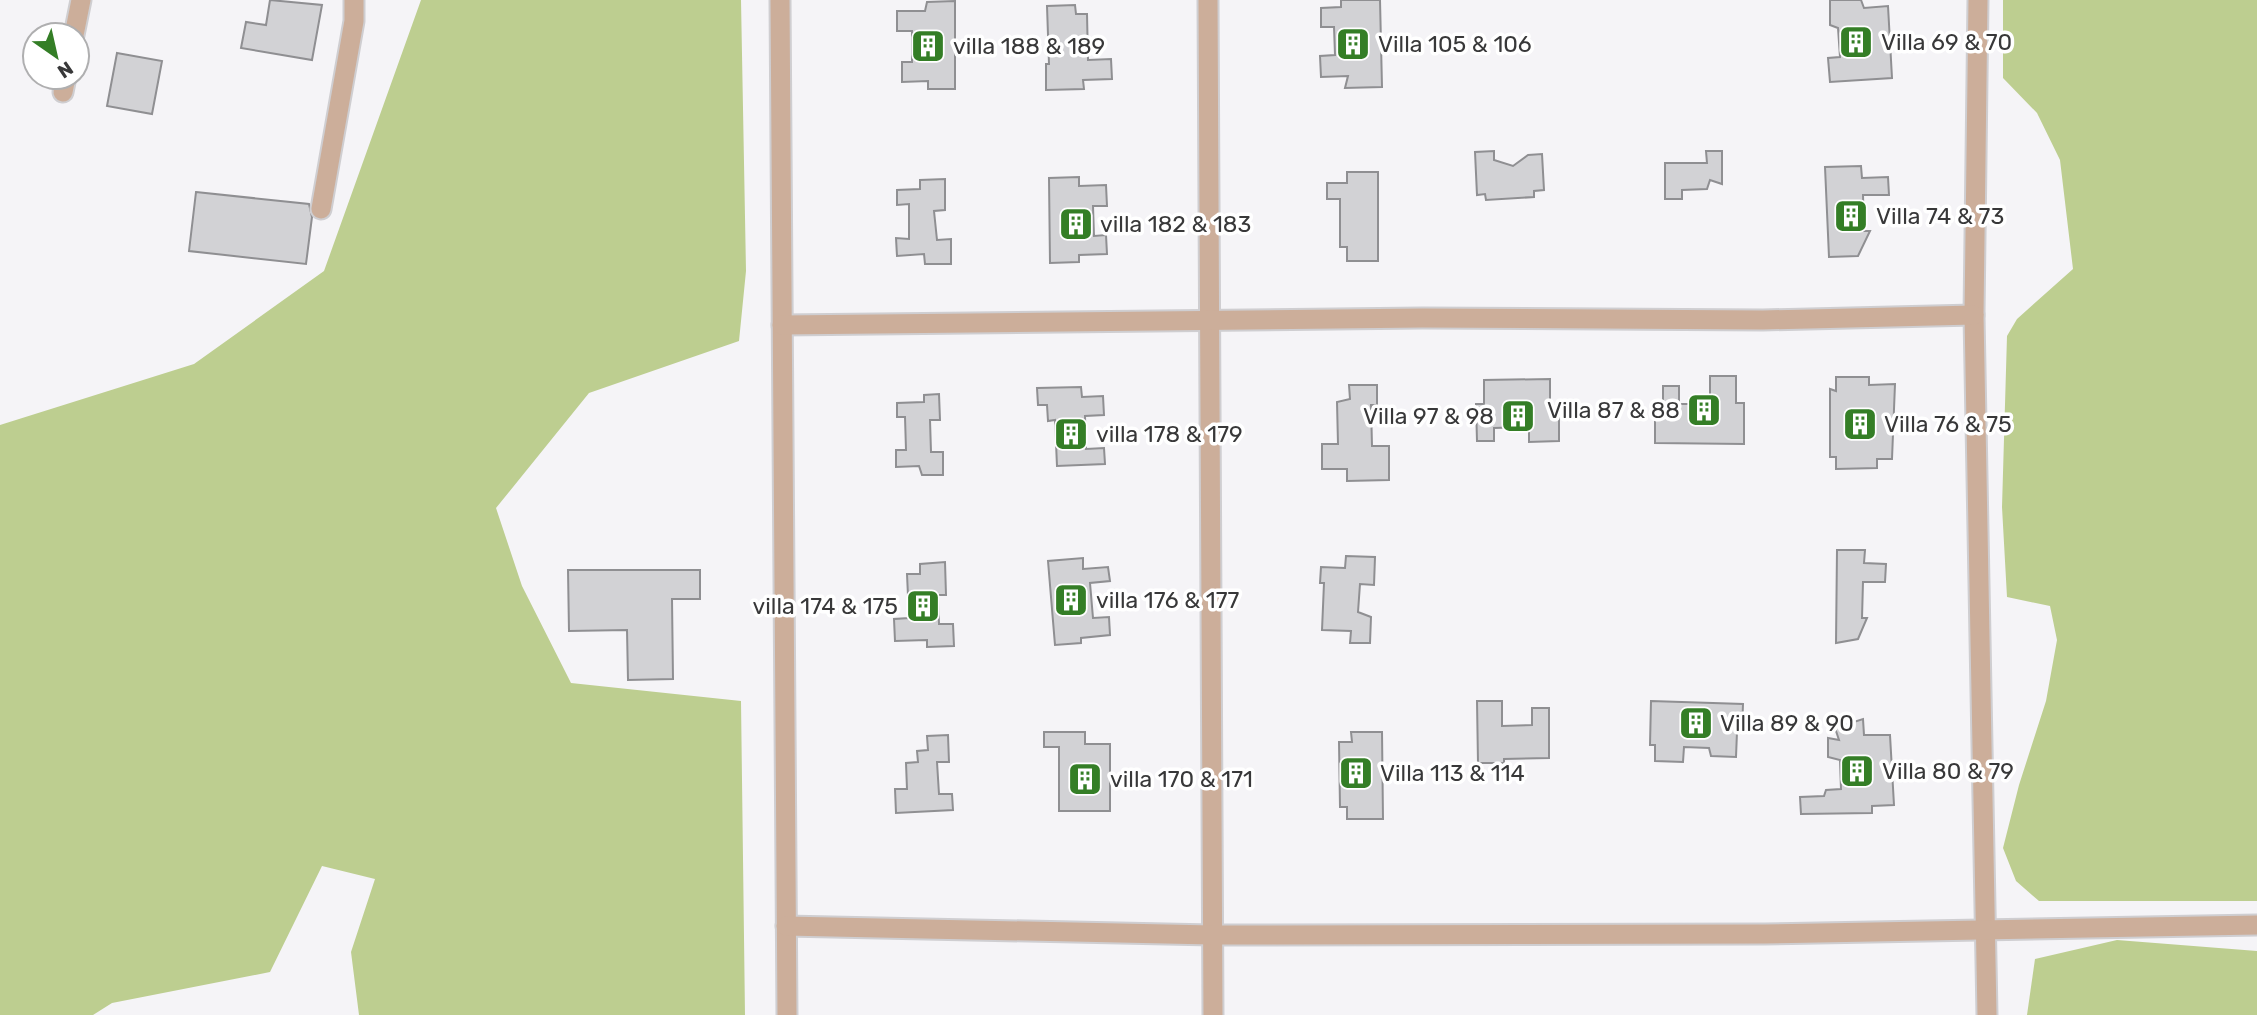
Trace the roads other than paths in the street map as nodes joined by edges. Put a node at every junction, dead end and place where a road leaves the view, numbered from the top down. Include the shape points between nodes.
1 (81, 0) edge
2 (354, 0) edge
3 (780, 0) edge
4 (1208, 0) edge
5 (1978, 0) edge
6 (77, 21) edge
7 (321, 209) dead end
8 (1974, 315) junction
9 (1207, 321) junction
10 (782, 325) junction
11 (2257, 925) edge
12 (786, 926) junction
13 (1987, 930) junction
14 (1212, 935) junction
15 (787, 1015) edge
16 (1213, 1015) edge
17 (1987, 1015) edge

1 - 6 street
2 - 7 street
3 - 10 street
4 - 9 street
5 - 8 street
8 - 9 street
8 - 13 street
9 - 10 street
9 - 14 street
10 - 12 street
11 - 13 street
12 - 14 street
12 - 15 street
13 - 14 street
13 - 17 street
14 - 16 street

